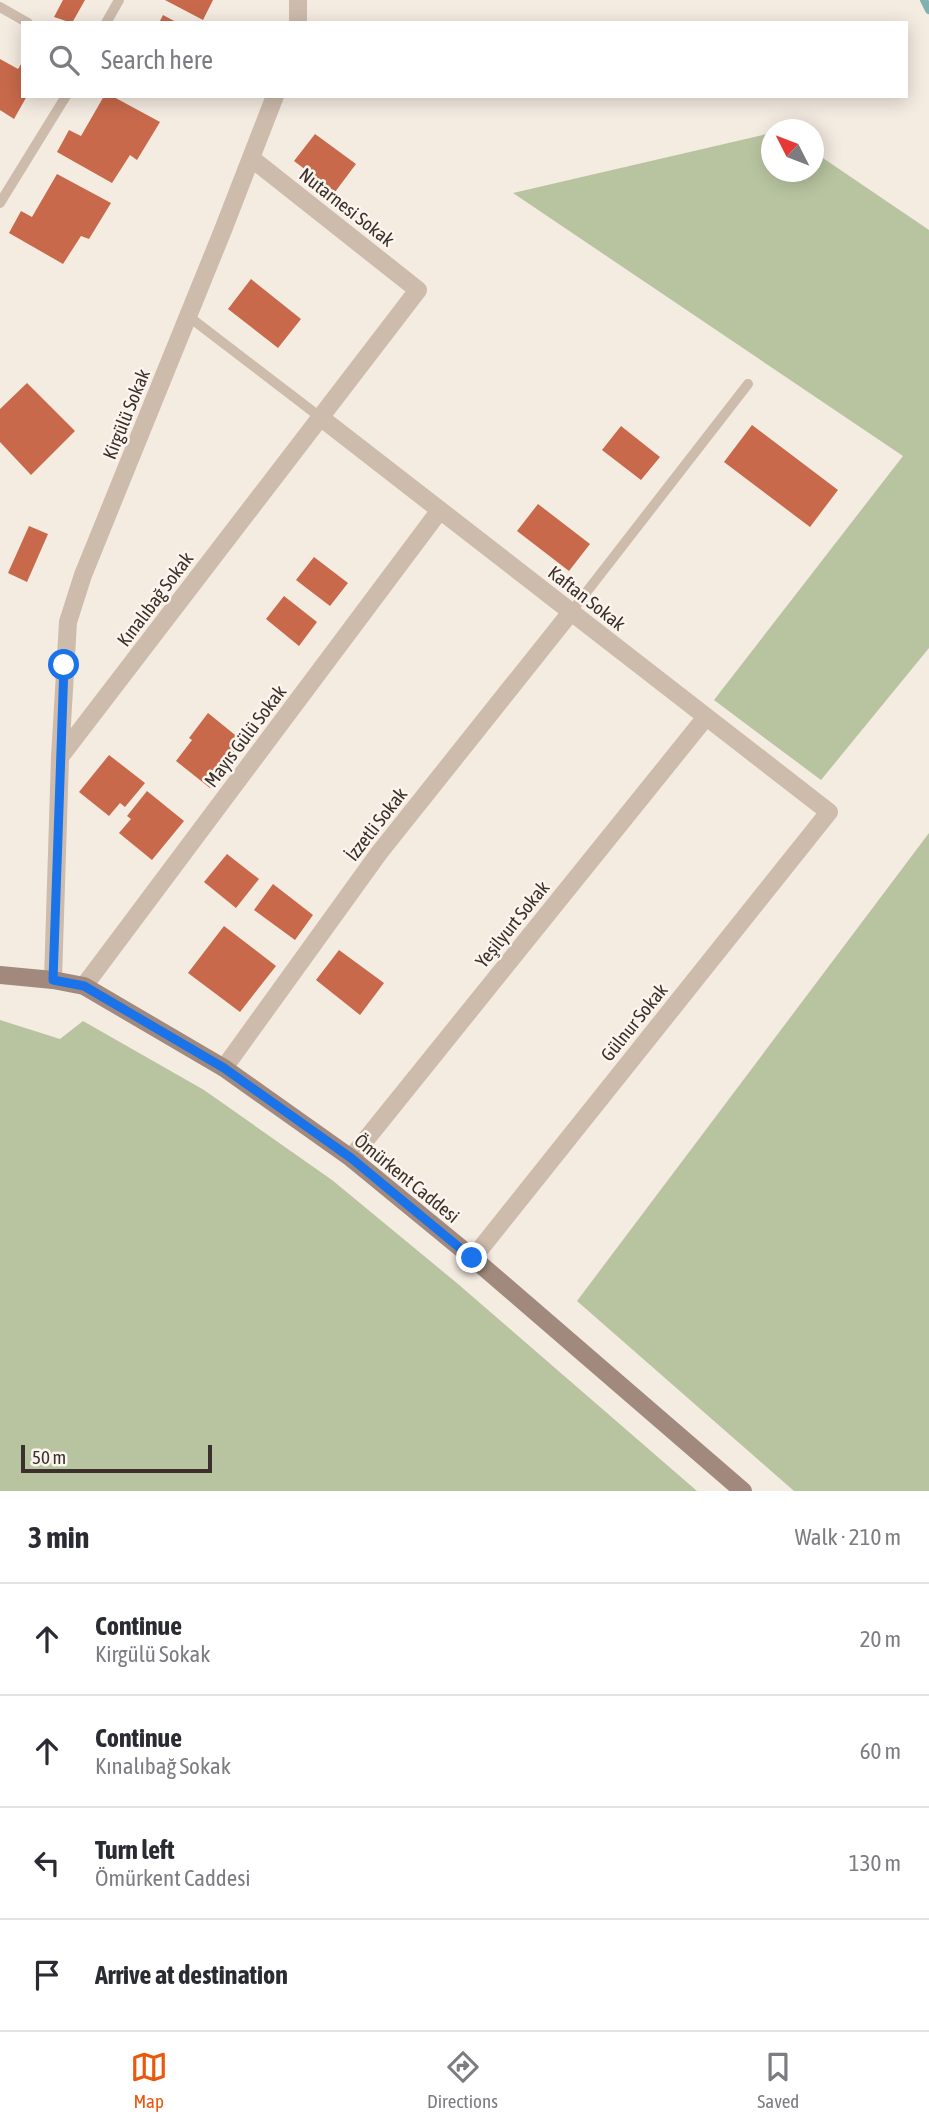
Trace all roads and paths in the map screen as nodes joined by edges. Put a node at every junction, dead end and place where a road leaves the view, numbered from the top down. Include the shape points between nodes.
1 (119, 0) edge
2 (298, 0) edge
3 (0, 7) edge
4 (24, 21) edge
5 (107, 21) edge
6 (298, 21) edge
7 (65, 98) edge
8 (274, 98) edge
9 (251, 158) junction
10 (0, 203) edge
11 (418, 290) joint
12 (188, 316) junction
13 (748, 384) dead end
14 (320, 417) junction
15 (440, 510) junction
16 (571, 612) junction
17 (706, 717) junction
18 (60, 757) junction
19 (829, 812) joint
20 (0, 975) edge
21 (53, 980) junction
22 (84, 986) junction
23 (224, 1068) junction
24 (351, 1158) junction
25 (472, 1258) junction
26 (743, 1491) edge

1 - 5 lane
2 - 6 street
3 - 4 lane
7 - 10 lane
8 - 9 street, Kirgülü Sokak
9 - 11 street, Nutarnesi Sokak
9 - 12 street, Kirgülü Sokak
11 - 14 street, Kınalıbağ Sokak
12 - 14 lane
12 - 18 street, Kirgülü Sokak via 68,622
13 - 16 lane
14 - 15 street, Kaftan Sokak
14 - 18 street, Kınalıbağ Sokak
15 - 16 street, Kaftan Sokak
15 - 22 street, Mayıs Gülü Sokak
16 - 17 street, Kaftan Sokak
16 - 23 street, İzzetli Sokak via 379,853
17 - 19 street, Kaftan Sokak
17 - 24 street, Yeşilyurt Sokak
18 - 21 street
19 - 25 street, Gülnur Sokak
20 - 21 street, Ömürkent Caddesi
21 - 22 street, Ömürkent Caddesi
22 - 23 street, Ömürkent Caddesi
23 - 24 street, Ömürkent Caddesi
24 - 25 street, Ömürkent Caddesi
25 - 26 street, Ömürkent Caddesi

